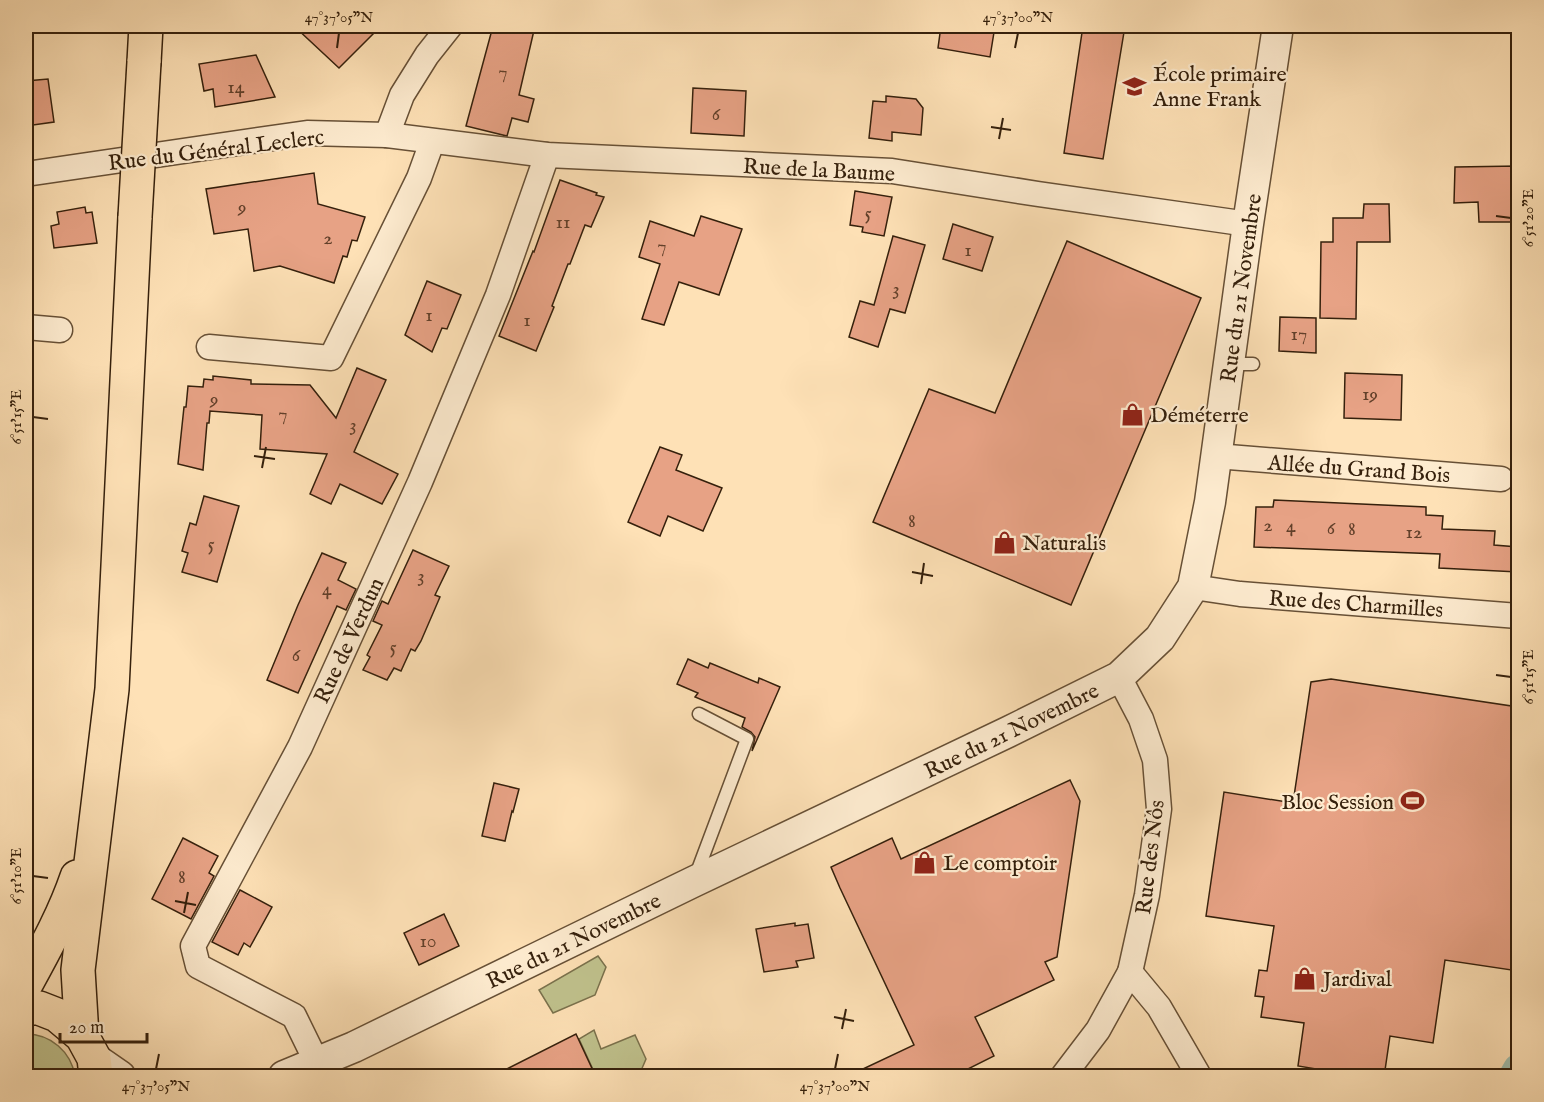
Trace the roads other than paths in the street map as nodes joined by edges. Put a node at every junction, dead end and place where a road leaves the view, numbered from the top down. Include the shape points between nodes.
1 (146, 26) edge
2 (450, 26) edge
3 (1278, 26) edge
4 (387, 135) junction
5 (432, 142) junction
6 (547, 155) junction
7 (26, 174) edge
8 (1248, 224) junction
9 (26, 327) edge
10 (60, 330) dead end
11 (209, 347) dead end
12 (1216, 456) junction
13 (1501, 479) dead end
14 (1193, 587) junction
15 (1518, 616) edge
16 (1119, 677) junction
17 (699, 714) dead end
18 (94, 827) junction
19 (693, 882) junction
20 (1130, 972) junction
21 (26, 984) edge
22 (26, 1008) edge
23 (91, 1057) edge
24 (317, 1063) junction
25 (120, 1077) edge
26 (284, 1077) edge
27 (1064, 1077) edge
28 (1199, 1077) edge

1 - 18 main road, bridge via 112,689
2 - 4 street via 402,95
3 - 8 street, Rue du 21 Novembre
4 - 5 street, Rue de la Baume
4 - 7 street, Rue du Général Leclerc via 307,133
5 - 6 street, Rue de la Baume
5 - 11 street via 419,178 331,358
6 - 8 street, Rue de la Baume via 892,171
6 - 24 street, Rue de Verdun via 498,295 420,482 300,747 193,946 198,966 294,1016
8 - 12 street, Rue du 21 Novembre via 1241,364
9 - 10 street
12 - 13 street, Allée du Grand Bois
12 - 14 street, Rue du 21 Novembre
14 - 15 street, Rue des Charmilles
14 - 16 street, Rue du 21 Novembre via 1160,638
16 - 19 street, Rue du 21 Novembre
16 - 20 street, Rue des Nôs via 1141,719 1155,760 1159,809 1147,895
17 - 19 lane via 747,739
18 - 21 main road via 68,902
18 - 23 main road via 78,970
19 - 24 street, Rue du 21 Novembre
20 - 27 street, Rue des Nôs via 1098,1030
20 - 28 street via 1159,1007
22 - 23 main road via 57,1015
23 - 25 street
24 - 26 street, Rue du 21 Novembre

